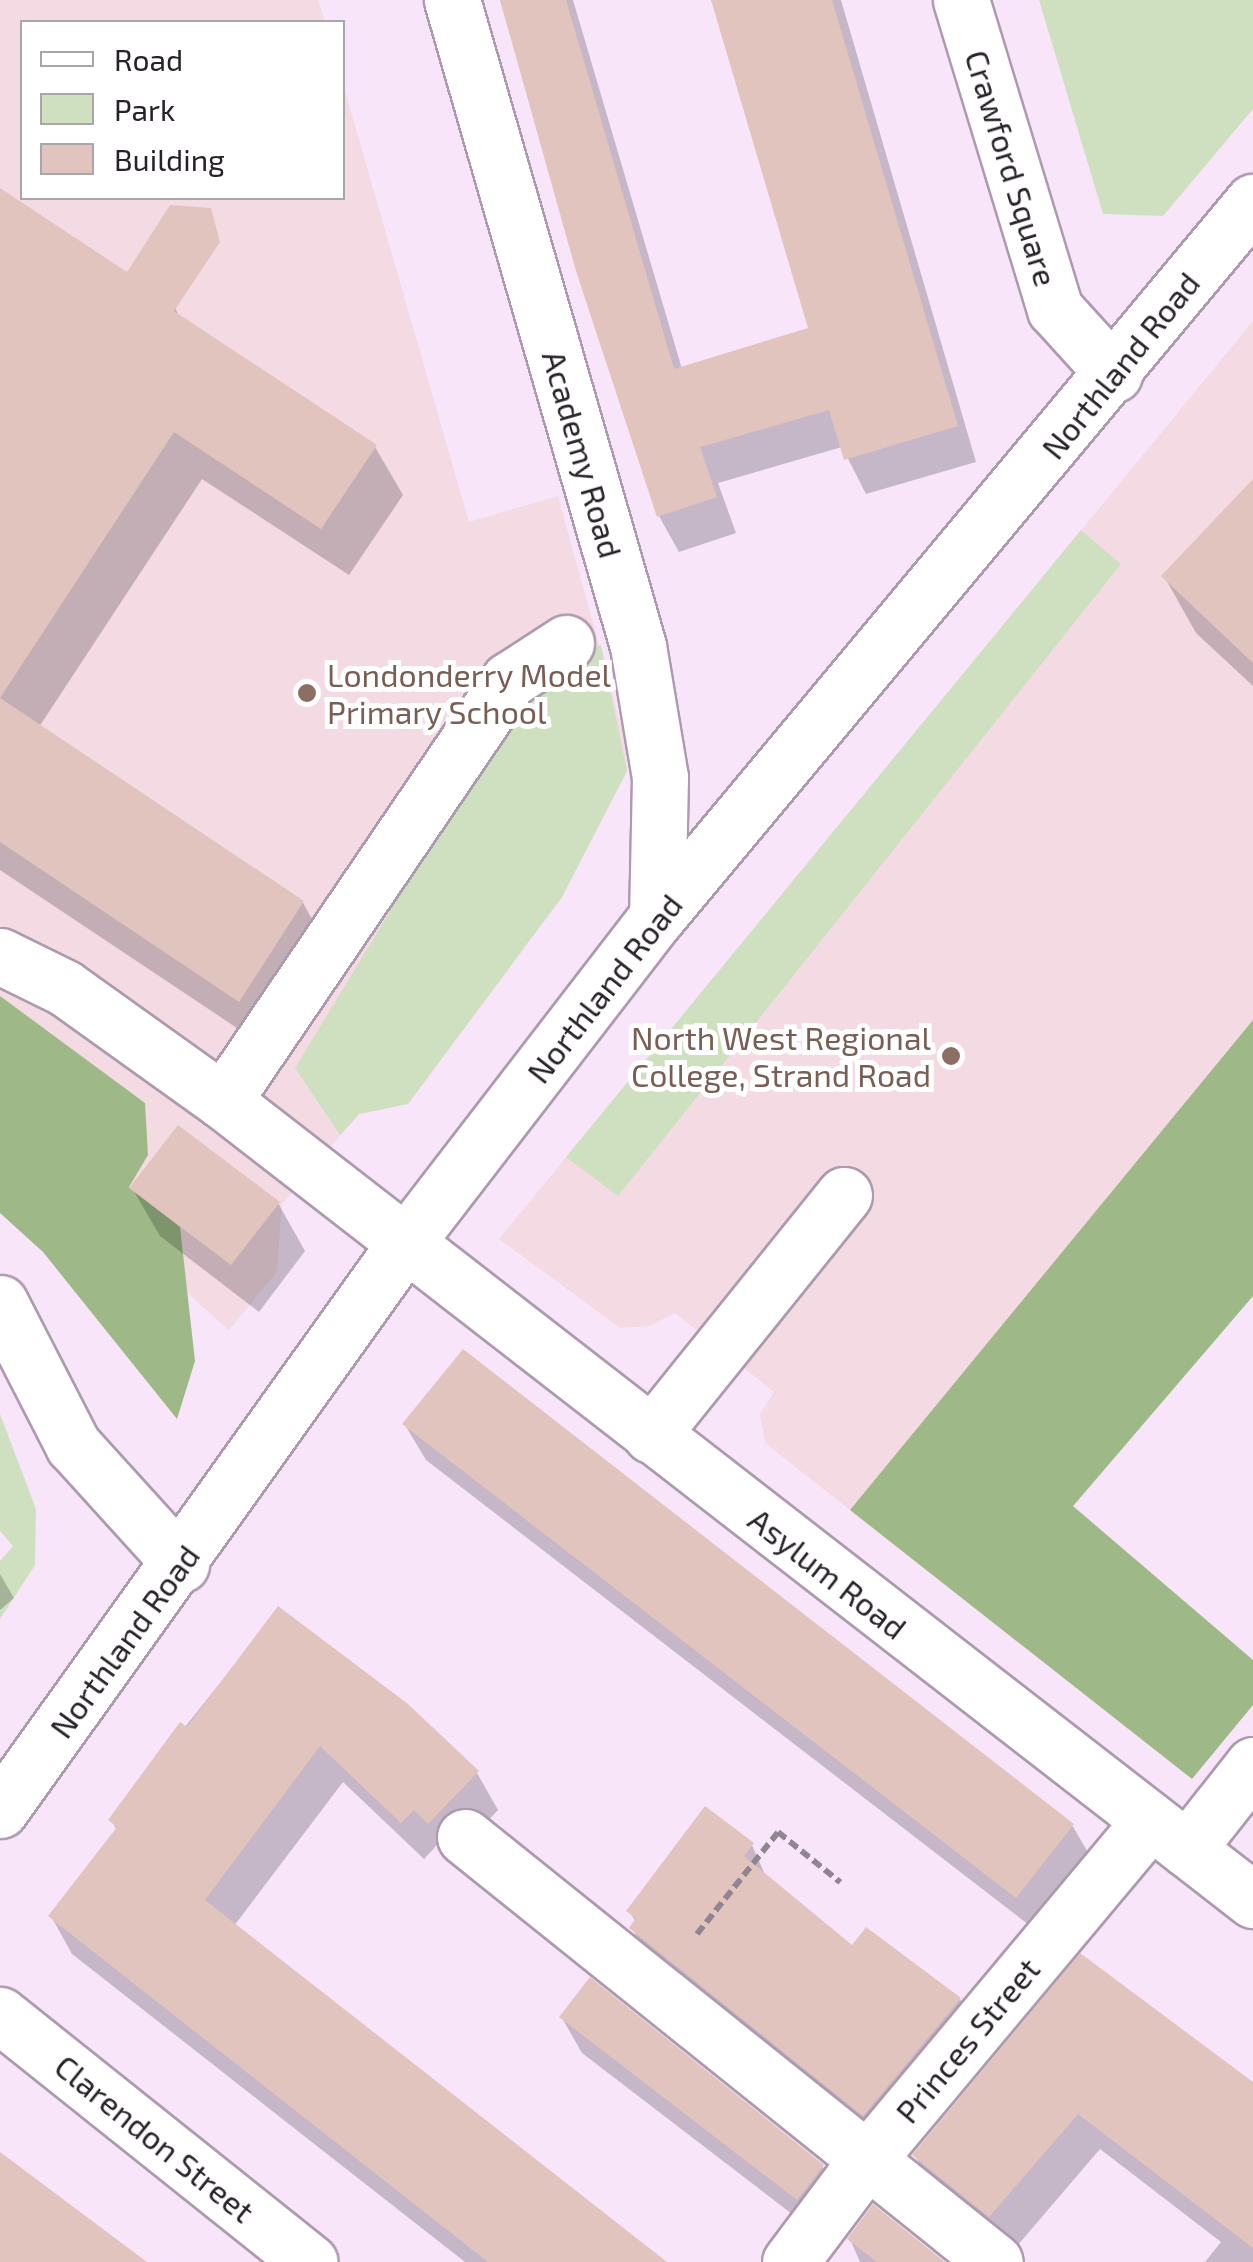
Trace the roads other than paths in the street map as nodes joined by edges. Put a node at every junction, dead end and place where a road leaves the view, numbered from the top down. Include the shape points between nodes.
1 (452, 0) edge
2 (960, 0) edge
3 (1253, 202) edge
4 (1114, 374) junction
5 (566, 643) dead end
6 (657, 917) junction
7 (0, 956) edge
8 (223, 1102) junction
9 (844, 1195) dead end
10 (404, 1245) junction
11 (0, 1302) edge
12 (651, 1434) junction
13 (181, 1564) junction
14 (1253, 1766) edge
15 (0, 1810) edge
16 (1168, 1836) junction
17 (465, 1837) dead end
18 (1253, 1900) edge
19 (0, 2016) edge
20 (866, 2162) junction
21 (309, 2262) edge
22 (790, 2262) edge
23 (995, 2262) edge

1 - 6 street, Academy Road via 638,646 660,777
2 - 4 street, Crawford Square via 1055,309
3 - 4 street, Northland Road
4 - 6 street, Northland Road
5 - 8 street via 508,680
6 - 10 street, Northland Road
7 - 8 street, Asylum Road via 64,988
8 - 10 street, Asylum Road
9 - 12 street
10 - 12 street, Asylum Road
10 - 13 street, Northland Road
11 - 13 street via 73,1445
12 - 16 street, Asylum Road
13 - 15 street, Northland Road
14 - 16 street, Princes Street
16 - 18 street, Asylum Road
16 - 20 street, Princes Street
17 - 20 street
19 - 21 street, Clarendon Street
20 - 22 street, Princes Street
20 - 23 street

